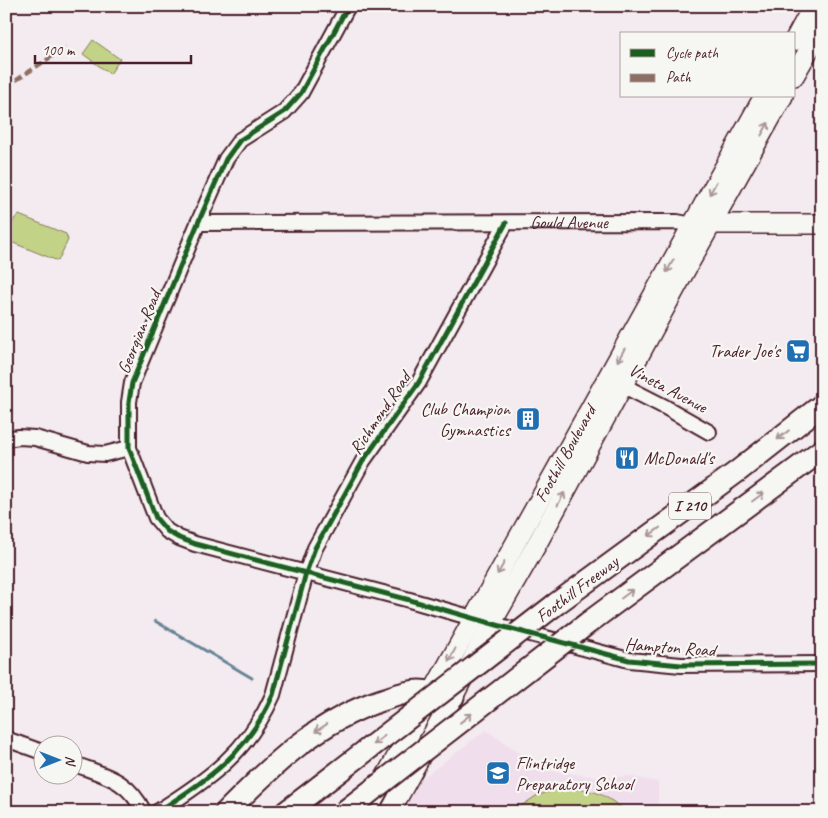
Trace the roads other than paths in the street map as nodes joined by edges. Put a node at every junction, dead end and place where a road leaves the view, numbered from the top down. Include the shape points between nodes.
1 (348, 6) edge
2 (817, 15) edge
3 (796, 39) edge
4 (796, 71) edge
5 (763, 98) edge
6 (782, 98) edge
7 (198, 223) junction
8 (506, 223) junction
9 (712, 224) junction
10 (822, 224) edge
11 (693, 225) junction
12 (616, 382) junction
13 (822, 405) edge
14 (710, 432) dead end
15 (6, 439) edge
16 (129, 448) junction
17 (822, 450) edge
18 (306, 574) junction
19 (472, 618) junction
20 (490, 624) junction
21 (822, 664) edge
22 (432, 693) junction
23 (453, 697) junction
24 (6, 739) edge
25 (32, 748) edge
26 (82, 767) edge
27 (144, 812) edge
28 (157, 812) edge
29 (226, 812) edge
30 (286, 812) edge
31 (344, 812) edge
32 (366, 812) edge
33 (390, 812) edge

1 - 7 street, Georgian Road via 301,93 284,112 240,140 226,159
2 - 3 main road
2 - 4 main road
5 -> 11 main road, Foothill Boulevard
9 -> 6 main road, Foothill Boulevard
7 - 8 street, Gould Avenue
7 - 16 street, Georgian Road via 132,383
8 - 11 street, Gould Avenue via 677,222
8 - 18 street, Richmond Road via 419,382 364,461 315,548
9 - 10 main road, Gould Avenue
9 - 11 main road, Gould Avenue
9 - 12 main road, Foothill Boulevard
11 -> 12 main road, Foothill Boulevard
12 - 14 street, Vineta Avenue
12 -> 19 main road, Foothill Boulevard
20 -> 12 main road, Foothill Boulevard via 538,542
13 -> 30 highway, Foothill Freeway / I 210, bridge
15 - 16 street via 35,438 88,453 105,454
16 - 18 street, Georgian Road via 156,518 167,531 195,544
31 -> 17 highway, Foothill Freeway / I 210, bridge via 588,623
18 - 19 street, Georgian Road
18 - 28 street, Richmond Road via 265,713 237,753 192,790
19 - 20 street, Georgian Road
19 -> 22 main road, Foothill Boulevard
20 - 21 street, Hampton Road via 654,664
20 - 23 main road, Foothill Boulevard
22 - 23 highway
22 -> 29 highway via 398,694 328,723 302,742
22 - 32 main road, Foothill Boulevard
23 - 33 main road, Foothill Boulevard
24 - 25 street
26 - 27 street via 129,788

